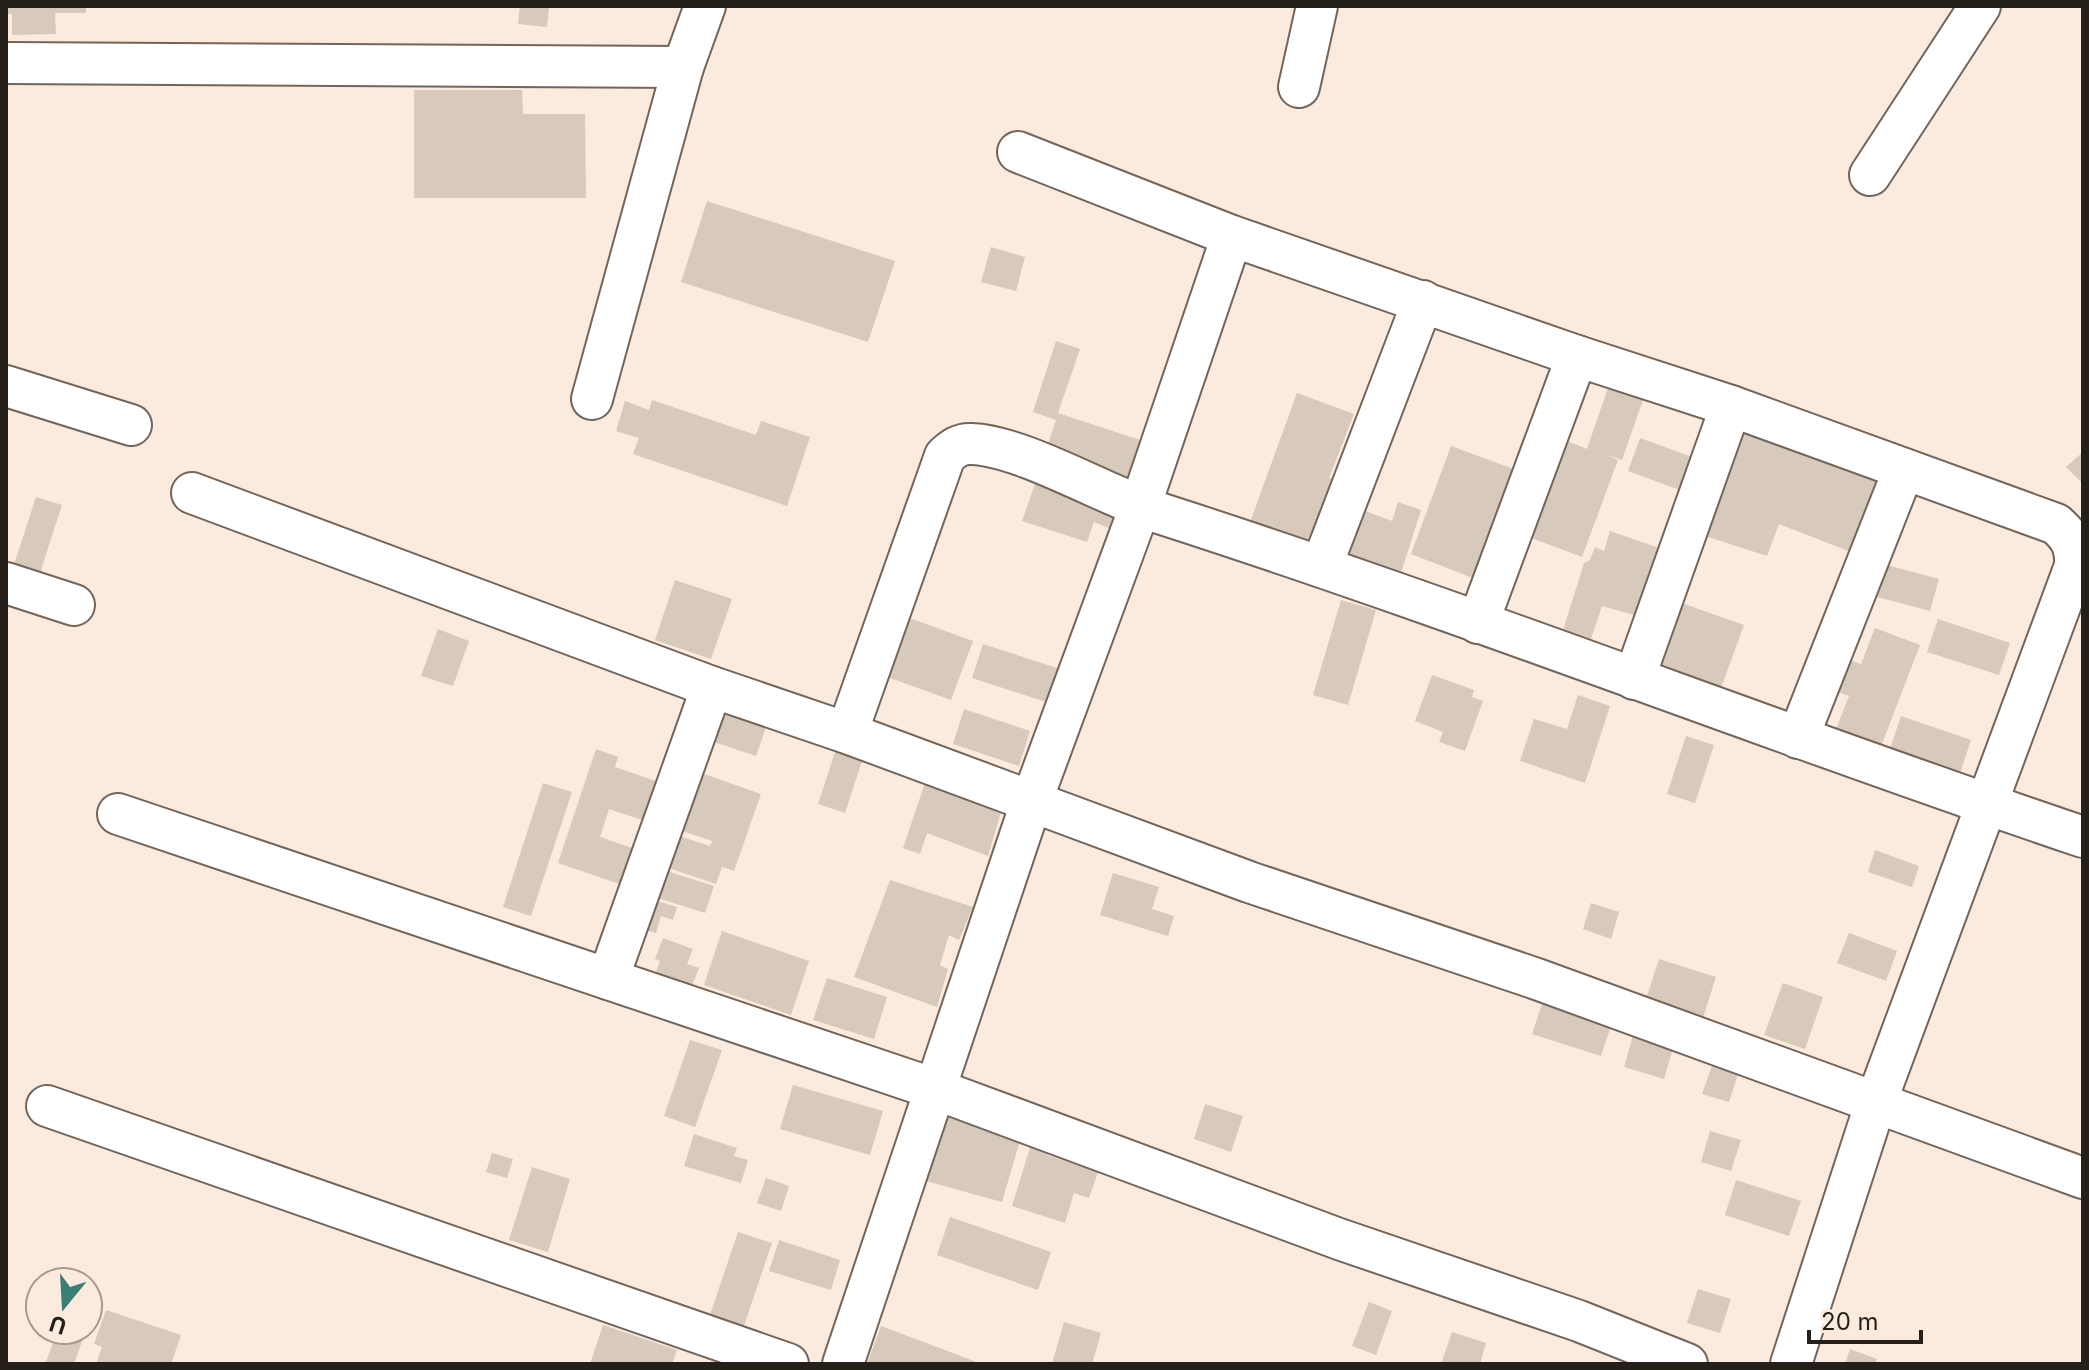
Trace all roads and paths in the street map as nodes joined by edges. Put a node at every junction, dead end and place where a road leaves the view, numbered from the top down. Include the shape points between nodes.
1 (705, 6) edge
2 (1317, 6) edge
3 (1980, 6) edge
4 (6, 63) edge
5 (683, 67) junction
6 (1299, 87) dead end
7 (1018, 152) dead end
8 (1870, 175) dead end
9 (1232, 236) junction
10 (1423, 301) junction
11 (1577, 356) junction
12 (6, 386) edge
13 (592, 399) dead end
14 (1731, 406) junction
15 (131, 425) dead end
16 (1904, 469) junction
17 (192, 493) dead end
18 (1140, 507) junction
19 (1322, 565) junction
20 (6, 583) edge
21 (74, 605) dead end
22 (1478, 623) junction
23 (1634, 679) junction
24 (712, 687) junction
25 (847, 733) junction
26 (1798, 738) junction
27 (1032, 800) junction
28 (1988, 805) junction
29 (118, 814) dead end
30 (2083, 837) edge
31 (608, 979) junction
32 (935, 1089) junction
33 (1875, 1105) junction
34 (47, 1106) dead end
35 (2083, 1178) edge
36 (788, 1364) edge
37 (843, 1364) edge
38 (1687, 1364) edge
39 (1791, 1364) edge

1 - 5 street
2 - 6 street
3 - 8 street
4 - 5 street
5 - 13 street
7 - 9 street
9 - 10 street
9 - 18 street
10 - 11 street
10 - 19 street
11 - 14 street
11 - 22 street
12 - 15 street
14 - 16 street
14 - 23 street
16 - 26 street
16 - 28 street via 2056,524 2073,544 2075,566
17 - 24 street
18 - 19 street
18 - 25 street via 1026,458 974,443 952,450 939,471
18 - 27 street
19 - 22 street
20 - 21 street
22 - 23 street
23 - 26 street
24 - 25 street
24 - 31 street
25 - 27 street
26 - 28 street
27 - 32 street
27 - 33 street
28 - 30 street
28 - 33 street
29 - 31 street
31 - 32 street
32 - 37 street
32 - 38 street
33 - 35 street
33 - 39 street
34 - 36 street

